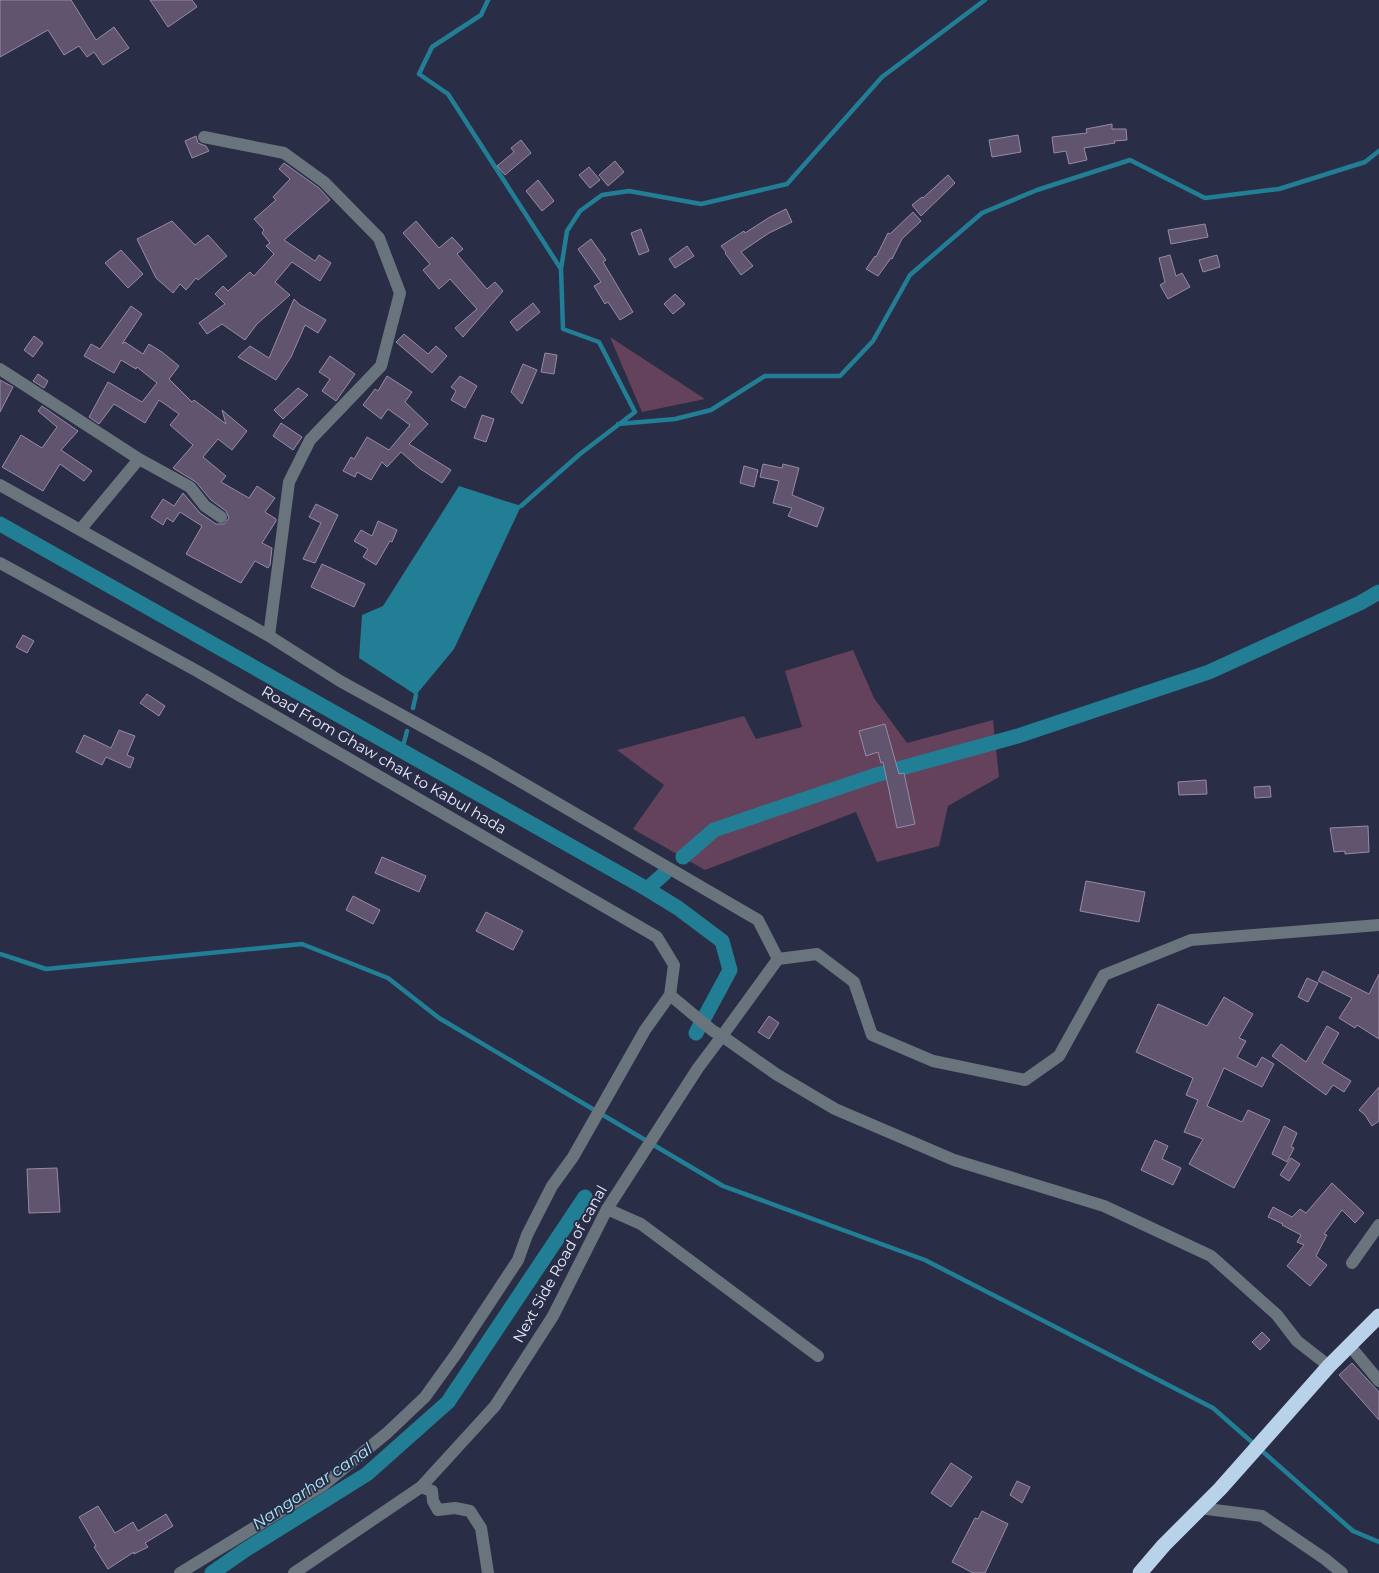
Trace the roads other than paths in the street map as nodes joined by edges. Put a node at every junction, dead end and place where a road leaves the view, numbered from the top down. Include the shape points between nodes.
1 (204, 137) dead end
2 (0, 369) edge
3 (139, 459) junction
4 (0, 485) edge
5 (221, 517) dead end
6 (80, 530) junction
7 (0, 562) edge
8 (269, 636) junction
9 (1379, 925) edge
10 (778, 959) junction
11 (670, 995) junction
12 (718, 1034) junction
13 (607, 1209) junction
14 (1379, 1225) edge
15 (1352, 1263) dead end
16 (1379, 1316) edge
17 (1350, 1346) junction
18 (818, 1356) dead end
19 (1329, 1366) junction
20 (1379, 1381) edge
21 (421, 1487) junction
22 (1199, 1508) junction
23 (180, 1573) edge
24 (294, 1573) edge
25 (488, 1573) edge
26 (1140, 1573) edge
27 (1342, 1573) edge

1 - 8 street via 284,154 324,182 378,238 400,294 381,366 310,440 289,482
2 - 3 street
3 - 5 street via 190,488 205,506
3 - 6 street
4 - 6 street
6 - 8 street
7 - 11 street, Road From Ghaw chak to Kabul hada via 197,671 657,937 674,965
8 - 10 street via 340,681 486,761 758,920
9 - 10 street via 1191,940 1104,975 1059,1056 1025,1080 933,1061 872,1034 854,982 817,954
10 - 12 street, Next Side Road of canal
11 - 12 street
11 - 23 street, Road From Ghaw chak to Kabul hada via 645,1030 573,1157 552,1186 518,1260 425,1398 322,1486
12 - 13 street, Next Side Road of canal
12 - 19 street via 835,1109 954,1160 1104,1206 1211,1256 1277,1314 1297,1340
13 - 18 street via 641,1224
13 - 21 street, Next Side Road of canal via 553,1316 495,1406
14 - 15 street
16 - 17 highway
17 - 19 highway
17 - 20 street
19 - 22 highway via 1220,1489
21 - 24 street, Next Side Road of canal
21 - 25 street via 432,1491 438,1510 455,1508 470,1511 481,1528
22 - 26 highway
22 - 27 street via 1262,1516

